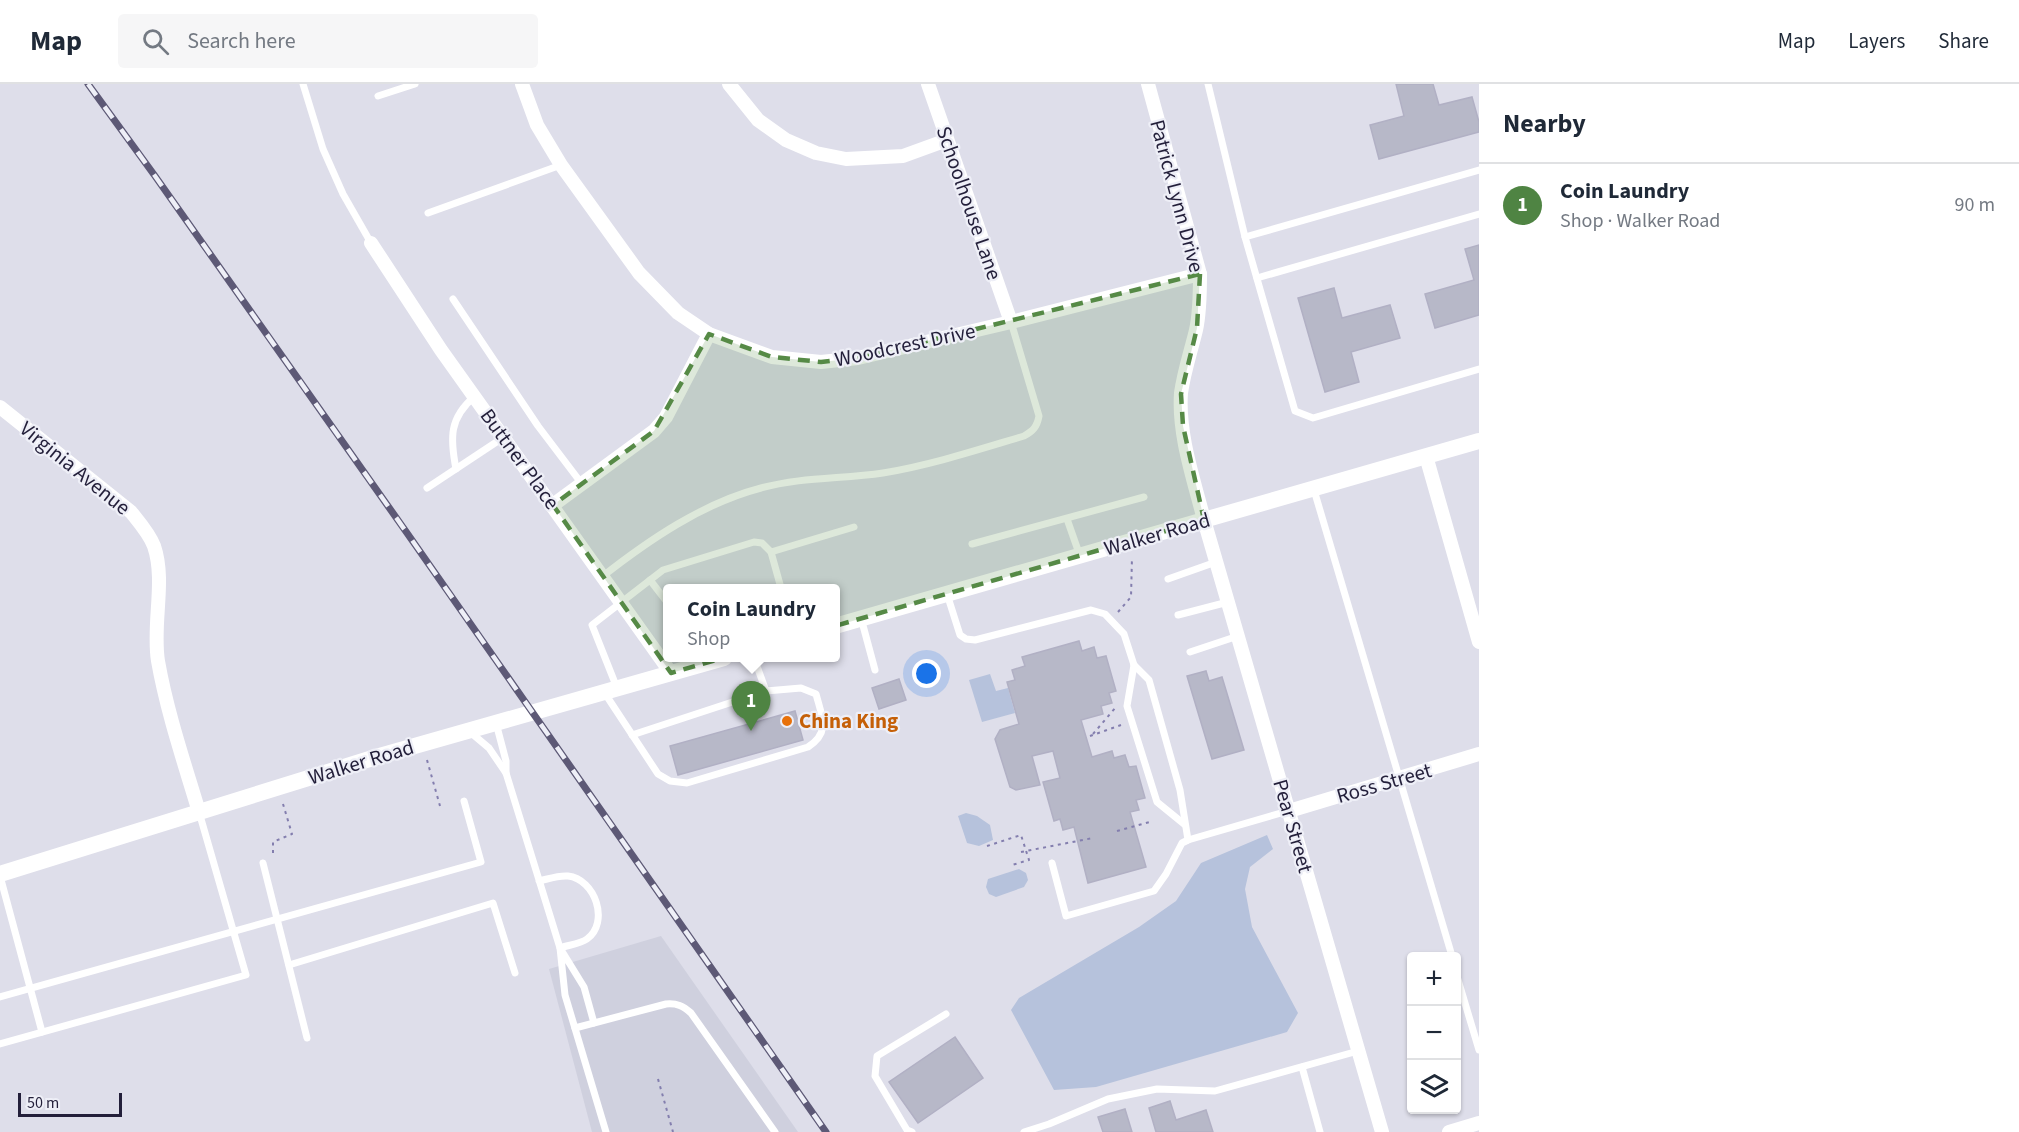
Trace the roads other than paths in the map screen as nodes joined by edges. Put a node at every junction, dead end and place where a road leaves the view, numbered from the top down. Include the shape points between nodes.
1 (303, 84) edge
2 (415, 84) edge
3 (522, 84) edge
4 (729, 84) edge
5 (927, 84) edge
6 (1148, 84) edge
7 (1208, 84) edge
8 (378, 96) dead end
9 (947, 140) junction
10 (561, 165) junction
11 (1479, 170) edge
12 (428, 213) dead end
13 (1479, 214) edge
14 (1245, 237) junction
15 (371, 243) joint
16 (1200, 274) junction
17 (1257, 278) junction
18 (453, 299) dead end
19 (1011, 322) junction
20 (709, 334) junction
21 (1479, 369) edge
22 (475, 396) junction
23 (0, 407) edge
24 (504, 437) junction
25 (1479, 441) edge
26 (1426, 456) junction
27 (456, 469) junction
28 (582, 484) junction
29 (427, 488) dead end
30 (1314, 488) junction
31 (1144, 497) dead end
32 (553, 506) junction
33 (1067, 519) junction
34 (1203, 520) junction
35 (854, 527) dead end
36 (972, 544) dead end
37 (771, 552) junction
38 (1080, 556) junction
39 (1216, 562) junction
40 (603, 576) junction
41 (1168, 579) dead end
42 (650, 580) junction
43 (780, 584) edge
44 (947, 594) junction
45 (663, 597) edge
46 (1228, 602) junction
47 (622, 603) junction
48 (1178, 615) dead end
49 (861, 618) junction
50 (840, 624) edge
51 (1238, 636) junction
52 (1479, 642) edge
53 (1190, 652) dead end
54 (663, 662) edge
55 (663, 662) edge
56 (707, 662) edge
57 (756, 662) edge
58 (1134, 665) junction
59 (875, 670) dead end
60 (671, 673) junction
61 (610, 690) junction
62 (766, 692) junction
63 (496, 723) junction
64 (468, 730) junction
65 (632, 735) junction
66 (1479, 754) edge
67 (506, 773) junction
68 (1400, 778) junction
69 (464, 801) dead end
70 (1288, 811) junction
71 (199, 812) junction
72 (1184, 824) junction
73 (1188, 840) junction
74 (263, 863) dead end
75 (1052, 863) dead end
76 (0, 875) edge
77 (539, 881) junction
78 (278, 919) junction
79 (233, 932) junction
80 (560, 948) junction
81 (1451, 952) edge
82 (289, 965) junction
83 (515, 973) dead end
84 (30, 989) junction
85 (1461, 990) edge
86 (0, 997) edge
87 (946, 1014) dead end
88 (594, 1023) junction
89 (576, 1028) junction
90 (42, 1032) junction
91 (307, 1038) dead end
92 (0, 1044) edge
93 (1479, 1050) edge
94 (1358, 1051) junction
95 (1302, 1067) junction
96 (1479, 1123) edge
97 (606, 1132) edge
98 (775, 1132) edge
99 (912, 1132) edge
100 (1024, 1132) edge
101 (1320, 1132) edge
102 (1382, 1132) edge
103 (1449, 1132) edge

1 - 15 lane via 323,149
2 - 8 lane
3 - 10 street, Woodcrest Drive via 537,125
4 - 9 street via 758,120 786,140 816,153 846,159 903,156
5 - 9 street, Schoolhouse Lane
6 - 16 street, Patrick Lynn Drive
7 - 14 lane
9 - 19 street, Schoolhouse Lane
10 - 12 lane
10 - 20 street, Woodcrest Drive via 639,273 678,313
11 - 14 lane
13 - 17 lane
14 - 17 lane
15 - 22 street, Buttner Place
16 - 19 street, Woodcrest Drive
16 - 34 street, Patrick Lynn Drive via 1197,328 1181,394 1183,426
17 - 21 lane via 1295,411 1313,418
18 - 28 lane
19 - 20 street, Woodcrest Drive via 858,358 821,362 772,357
19 - 40 lane via 1039,416 1032,432 913,467 760,488 707,509 638,549
20 - 28 street via 666,417 654,431
22 - 24 street, Buttner Place
22 - 27 lane via 461,408 455,423 452,446
23 - 71 street, Virginia Avenue via 131,512 153,545 158,574 158,658 168,708
24 - 27 lane
24 - 32 street, Buttner Place
25 - 26 street, Walker Road
26 - 30 street, Walker Road
26 - 52 street
27 - 29 lane
28 - 32 street
30 - 34 street, Walker Road
30 - 68 lane
31 - 33 lane
32 - 40 street, Buttner Place
33 - 36 lane
33 - 38 lane
34 - 38 street, Walker Road
34 - 39 street, Pear Street
35 - 37 lane
37 - 42 lane via 762,543 754,542 663,570
37 - 43 lane
38 - 44 street, Walker Road
39 - 41 lane
39 - 46 street, Pear Street
40 - 47 street, Buttner Place
42 - 45 lane
42 - 47 lane
44 - 49 street, Walker Road
44 - 58 lane via 960,635 966,639 1098,611 1124,634
46 - 48 lane
46 - 51 street, Pear Street
47 - 55 street, Buttner Place
47 - 61 lane via 592,625
49 - 50 street, Walker Road
49 - 59 lane
51 - 53 lane
51 - 70 street, Pear Street
54 - 60 street, Buttner Place
56 - 60 street, Walker Road
57 - 62 lane
58 - 72 lane via 1149,680 1180,790
58 - 72 lane via 1127,706 1157,802
60 - 61 street, Walker Road
61 - 63 street, Walker Road
61 - 65 lane
62 - 65 lane
62 - 65 lane via 801,687 816,694 824,725 820,740 687,783 669,781 658,774
63 - 64 street, Walker Road
63 - 67 lane
64 - 67 lane via 489,748
64 - 71 street, Walker Road
66 - 68 street, Ross Street
67 - 77 lane
68 - 70 street, Ross Street
68 - 81 lane
69 - 78 lane via 481,862
70 - 73 lane
70 - 94 street, Pear Street
71 - 76 street, Walker Road
71 - 79 lane
72 - 73 lane
73 - 75 lane via 1182,843 1154,891 1066,916
74 - 78 lane
76 - 84 lane
77 - 80 lane
77 - 80 lane via 568,876 589,888 596,902 595,932 586,940
78 - 79 lane
78 - 82 lane
79 - 84 lane
79 - 90 lane via 246,975
80 - 88 lane via 584,987
80 - 89 lane via 565,995
82 - 83 lane via 493,903
82 - 91 lane
84 - 86 lane
84 - 90 lane
85 - 93 lane
87 - 99 lane via 877,1056 875,1077 907,1130
88 - 89 lane
88 - 98 lane via 666,1004 684,1008
89 - 97 lane
90 - 92 lane
94 - 95 lane
94 - 102 street, Pear Street
95 - 100 lane via 1215,1091 1157,1089 1108,1099
95 - 101 lane
96 - 103 street

